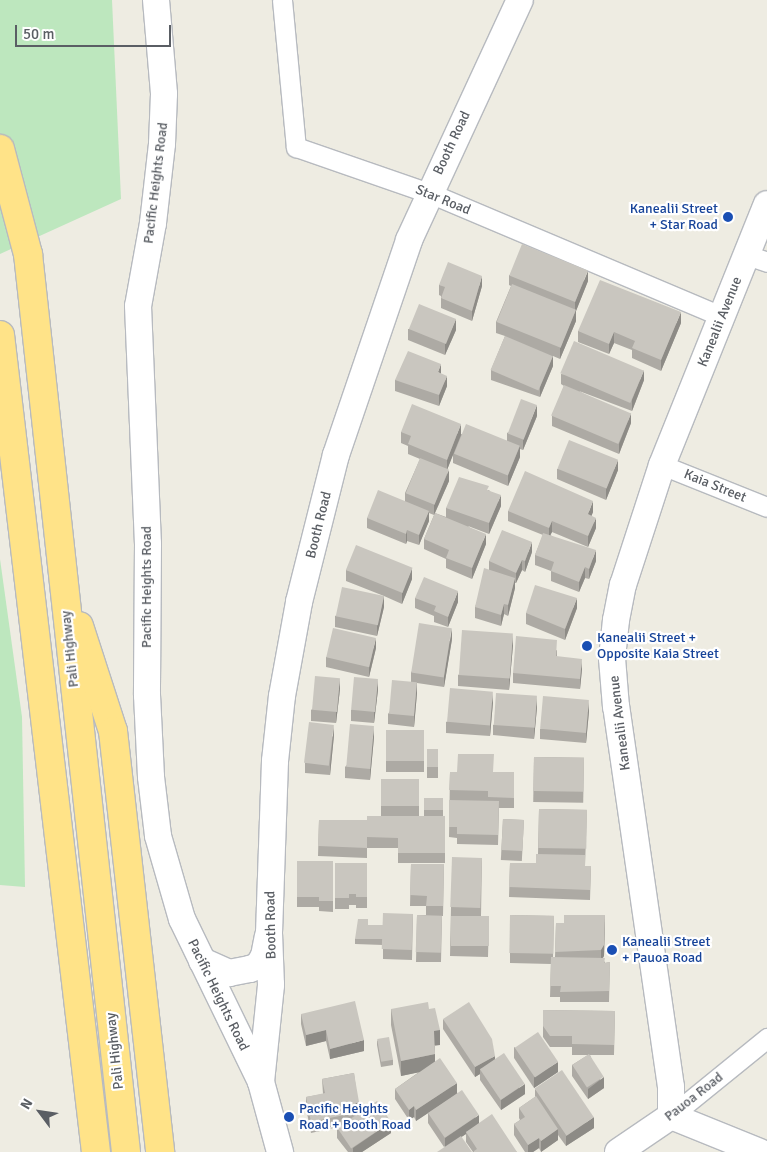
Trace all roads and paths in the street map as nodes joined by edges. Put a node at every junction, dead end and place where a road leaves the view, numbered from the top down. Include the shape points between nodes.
1 (156, 0) edge
2 (282, 0) edge
3 (520, 0) edge
4 (0, 148) edge
5 (429, 193) junction
6 (767, 204) edge
7 (757, 259) edge
8 (723, 317) junction
9 (0, 335) edge
10 (662, 465) junction
11 (767, 507) edge
12 (61, 569) junction
13 (269, 933) junction
14 (202, 961) junction
15 (767, 1038) edge
16 (261, 1082) junction
17 (671, 1116) junction
18 (96, 1152) edge
19 (126, 1152) edge
20 (160, 1152) edge
21 (280, 1152) edge
22 (618, 1152) edge
23 (760, 1152) edge

1 - 14 street, Pacific Heights Road via 164,94 162,144 153,223 138,306 148,544 150,750 158,836 182,920
2 - 5 street, Star Road via 296,147
3 - 5 street, Booth Road
4 - 12 highway, Pali Highway via 28,254
5 - 8 street, Star Road
5 - 13 street, Booth Road via 376,330 336,455 300,602 282,696 275,761
6 - 7 street, Kanealii Avenue
7 - 8 street, Kanealii Avenue
8 - 10 street, Kanealii Avenue
9 - 18 highway
10 - 11 street, Kaia Street
10 - 17 street, Kanealii Avenue via 623,585 612,658 616,707 671,1087
12 - 19 highway, Pali Highway
12 - 20 highway via 113,731
13 - 14 street via 258,966 229,973
13 - 16 street, Booth Road via 271,985
14 - 16 street, Pacific Heights Road
15 - 17 street, Pauoa Road
16 - 21 street, Pacific Heights Road
17 - 22 street, Pauoa Road
17 - 23 street

